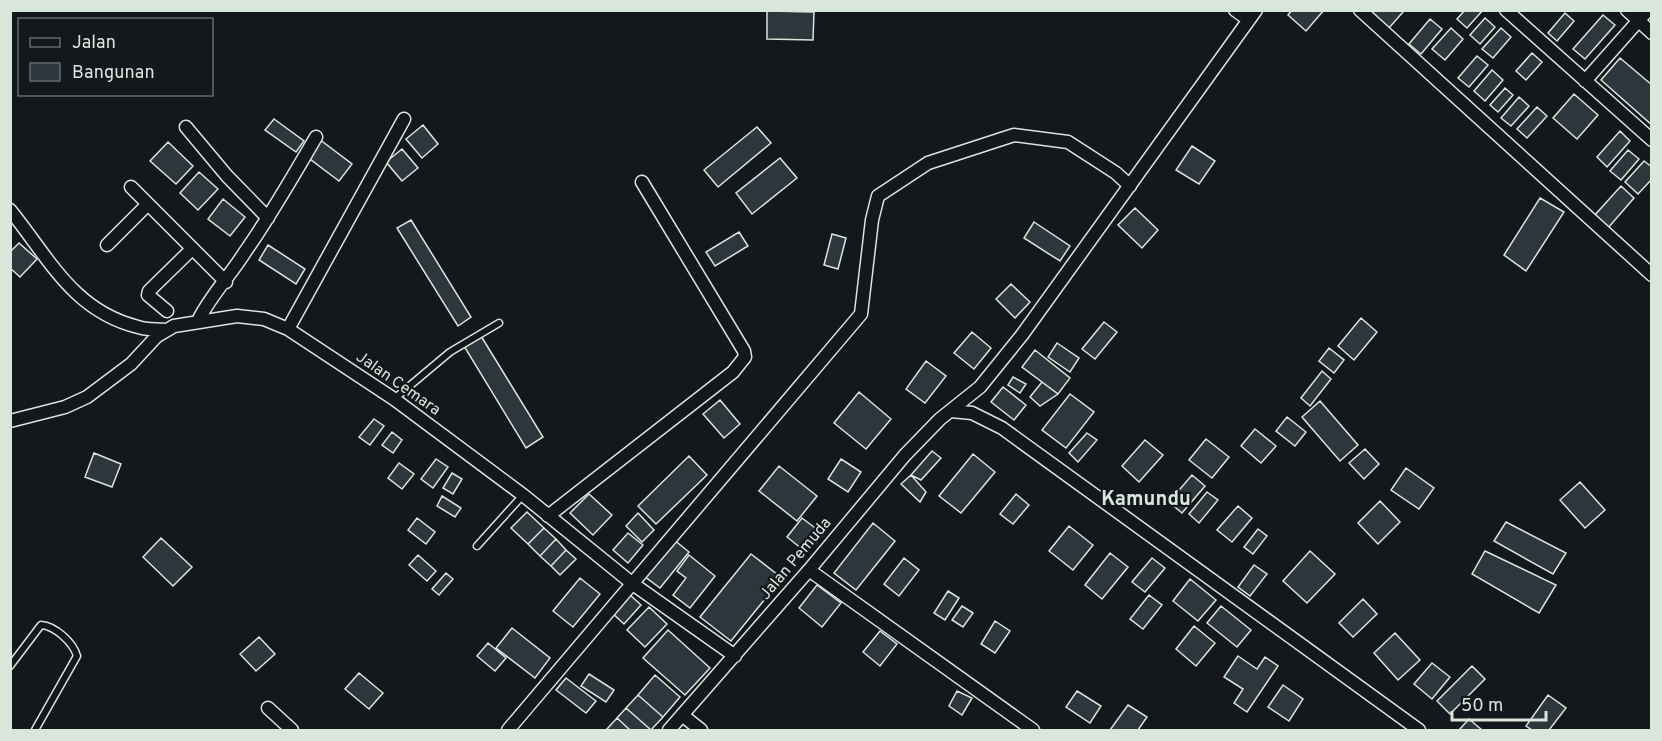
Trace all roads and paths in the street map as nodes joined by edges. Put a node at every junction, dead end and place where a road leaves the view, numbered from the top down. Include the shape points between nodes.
1 (1235, 10) edge
2 (1360, 10) edge
3 (1506, 10) edge
4 (1627, 10) edge
5 (1648, 10) edge
6 (1252, 15) edge
7 (1638, 21) junction
8 (1652, 33) edge
9 (1585, 81) junction
10 (404, 119) dead end
11 (186, 127) dead end
12 (316, 137) dead end
13 (1652, 140) edge
14 (642, 182) dead end
15 (1130, 186) junction
16 (131, 188) dead end
17 (148, 204) junction
18 (10, 210) edge
19 (268, 218) junction
20 (107, 245) dead end
21 (192, 249) junction
22 (1652, 275) edge
23 (226, 282) junction
24 (167, 311) dead end
25 (198, 321) junction
26 (500, 323) dead end
27 (288, 329) junction
28 (165, 330) junction
29 (394, 399) junction
30 (951, 411) junction
31 (10, 421) edge
32 (523, 495) junction
33 (548, 516) junction
34 (477, 546) dead end
35 (808, 570) junction
36 (633, 584) junction
37 (735, 656) junction
38 (10, 666) edge
39 (268, 708) dead end
40 (682, 715) junction
41 (35, 730) edge
42 (292, 730) edge
43 (508, 730) edge
44 (669, 730) edge
45 (701, 730) edge
46 (1034, 730) edge
47 (1419, 730) edge

1 - 6 street
2 - 22 street
3 - 9 street
4 - 7 street
5 - 7 street
6 - 15 street, Jalan Pemuda
7 - 8 street
7 - 9 street
9 - 13 street
10 - 27 street
11 - 19 street
12 - 19 street
14 - 33 street via 745,357 733,372
15 - 30 street, Jalan Pemuda via 988,378
15 - 36 street via 1068,142 1014,135 928,163 878,196 861,314
16 - 17 street
17 - 20 street
17 - 21 street
18 - 28 street via 58,276 82,300 138,327
19 - 23 street
21 - 23 street
21 - 24 street via 149,291 148,296
23 - 25 street via 208,301
25 - 27 street, Jalan Cemara via 237,316
25 - 28 street, Jalan Cemara
26 - 29 lane via 450,352
27 - 29 street, Jalan Cemara
28 - 31 street, Jalan Cemara via 131,364 87,397 65,407
29 - 32 street, Jalan Cemara
30 - 35 street, Jalan Pemuda via 905,455
30 - 47 street via 972,413 1002,428
32 - 33 street, Jalan Cemara
32 - 34 lane
33 - 36 street, Jalan Cemara
35 - 37 street, Jalan Pemuda
35 - 46 street
36 - 37 street, Jalan Cemara
36 - 43 street
37 - 40 street, Jalan Pemuda
38 - 41 lane via 41,625 75,647 76,656
39 - 42 street
40 - 44 street, Jalan Pemuda
40 - 45 street

